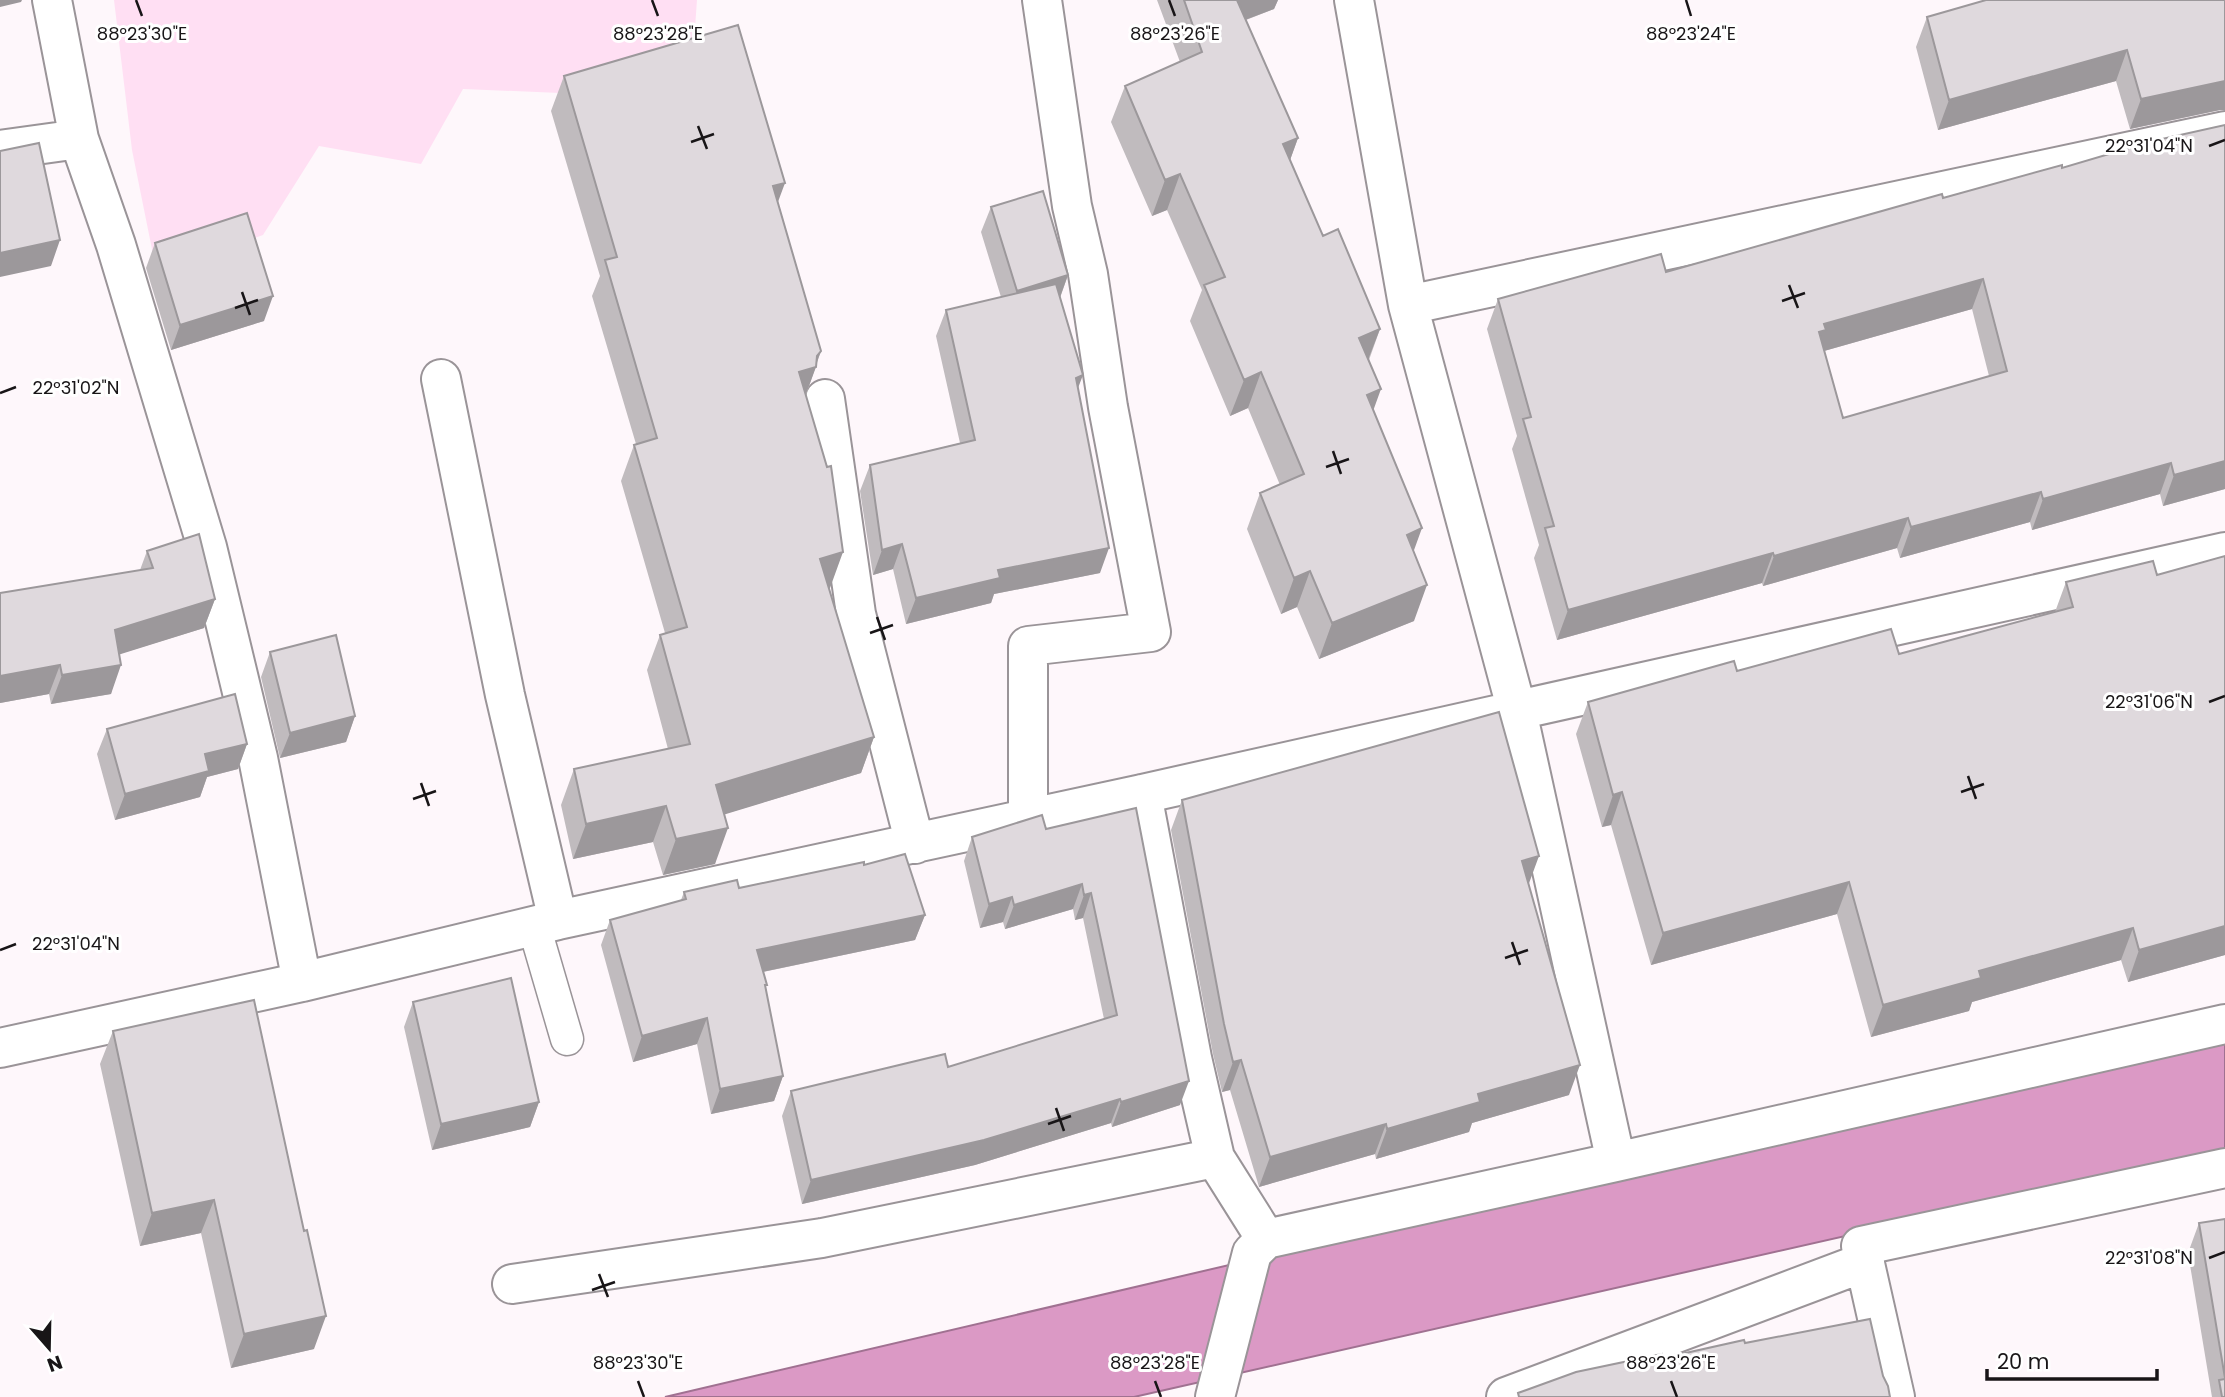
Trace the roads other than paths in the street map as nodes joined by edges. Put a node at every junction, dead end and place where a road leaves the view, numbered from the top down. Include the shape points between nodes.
1 (52, 0) edge
2 (1042, 0) edge
3 (1354, 0) edge
4 (2225, 131) edge
5 (79, 139) junction
6 (0, 150) edge
7 (1408, 305) junction
8 (440, 379) dead end
9 (825, 399) dead end
10 (2225, 552) edge
11 (1517, 711) junction
12 (1142, 794) junction
13 (1028, 819) junction
14 (915, 844) junction
15 (546, 923) junction
16 (302, 982) junction
17 (2225, 1024) edge
18 (567, 1039) dead end
19 (0, 1048) edge
20 (1215, 1158) junction
21 (1616, 1163) junction
22 (2225, 1168) edge
23 (1259, 1246) junction
24 (1865, 1262) junction
25 (512, 1284) dead end
26 (1215, 1397) edge
27 (1506, 1397) edge
28 (1895, 1397) edge

1 - 5 street
2 - 13 street via 1072,206 1151,632 1028,646
3 - 7 street
4 - 7 street
5 - 6 street
5 - 16 street via 116,245 207,547 258,758
7 - 11 street
8 - 15 street
9 - 14 street via 856,614
10 - 11 street
11 - 12 street
11 - 21 street
12 - 13 street
12 - 20 street
13 - 14 street
14 - 15 street
15 - 16 street
15 - 18 lane
16 - 19 street
17 - 21 street
20 - 23 street
20 - 25 street via 822,1238
21 - 23 street
22 - 24 street via 1861,1246
23 - 26 street
24 - 27 street
24 - 28 street

